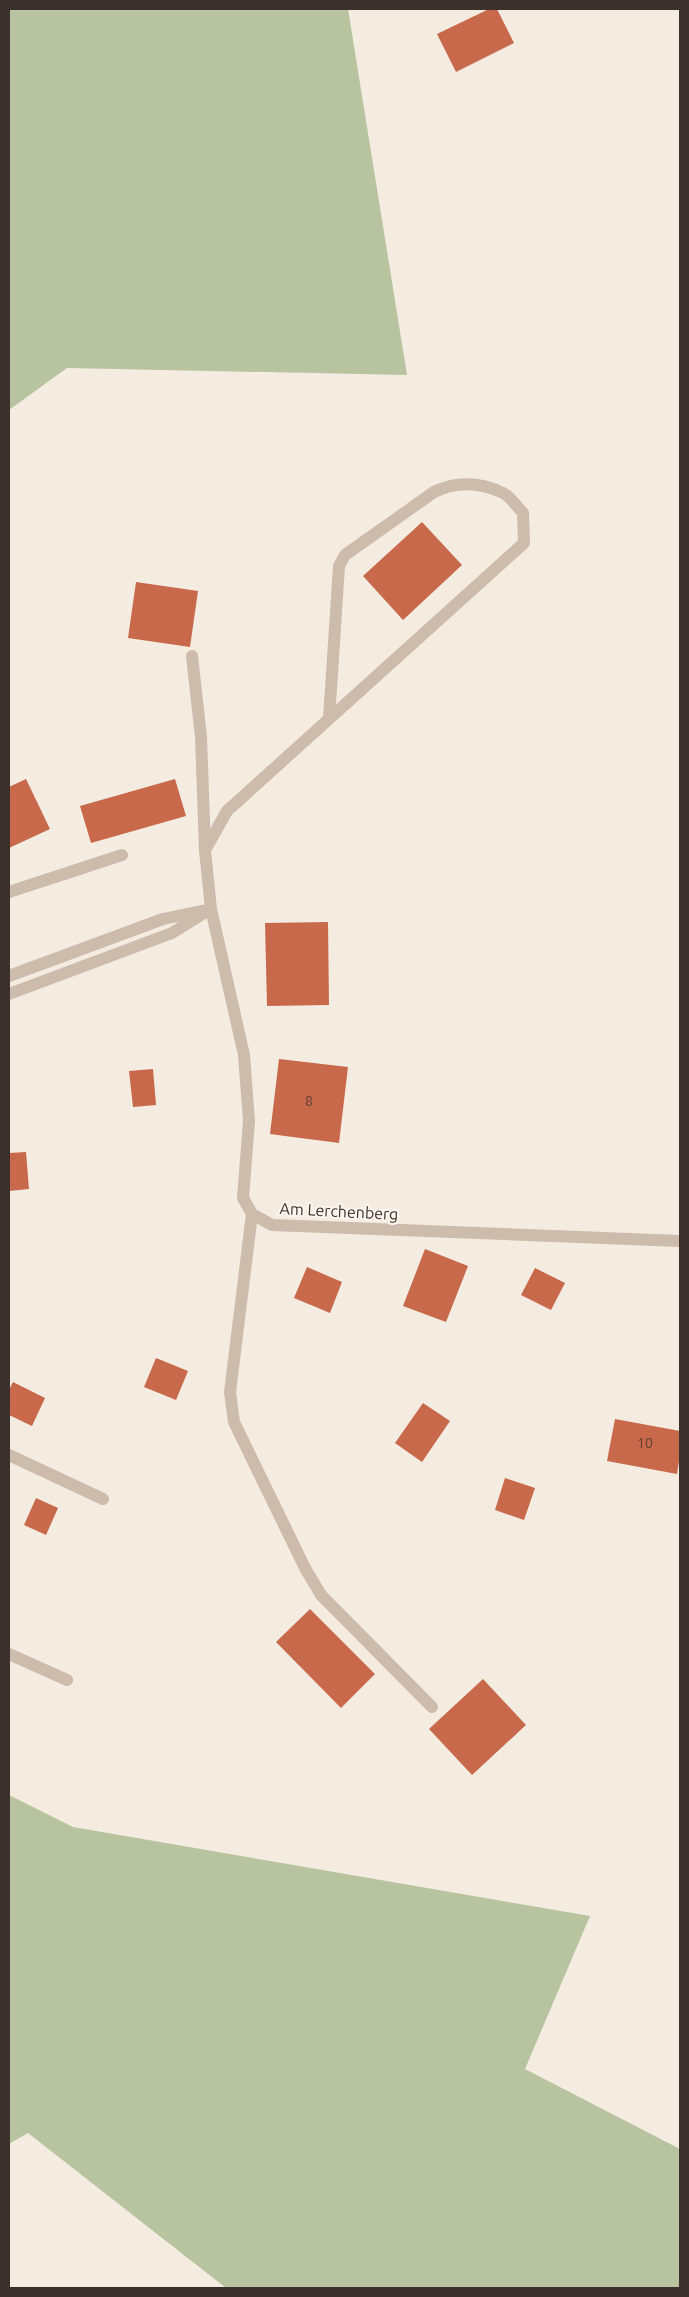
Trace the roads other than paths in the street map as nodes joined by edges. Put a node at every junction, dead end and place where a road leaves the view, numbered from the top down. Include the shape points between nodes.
1 (192, 656) dead end
2 (329, 719) junction
3 (205, 850) junction
4 (122, 855) dead end
5 (9, 892) edge
6 (211, 909) junction
7 (9, 976) edge
8 (9, 994) edge
9 (252, 1214) junction
10 (680, 1241) edge
11 (9, 1455) edge
12 (103, 1499) dead end
13 (9, 1654) edge
14 (66, 1680) dead end
15 (432, 1707) dead end

1 - 3 street via 201,737
2 - 2 street via 524,543 523,513 505,494 475,484 451,484 434,492 345,555 338,566
2 - 3 street via 227,811
3 - 6 street
4 - 5 street
6 - 7 street via 163,919
6 - 8 street via 172,933
6 - 9 street via 244,1055 249,1121 243,1198
9 - 10 street, Am Lerchenberg via 272,1225
9 - 15 street via 230,1392 234,1422 320,1595
11 - 12 street
13 - 14 street

